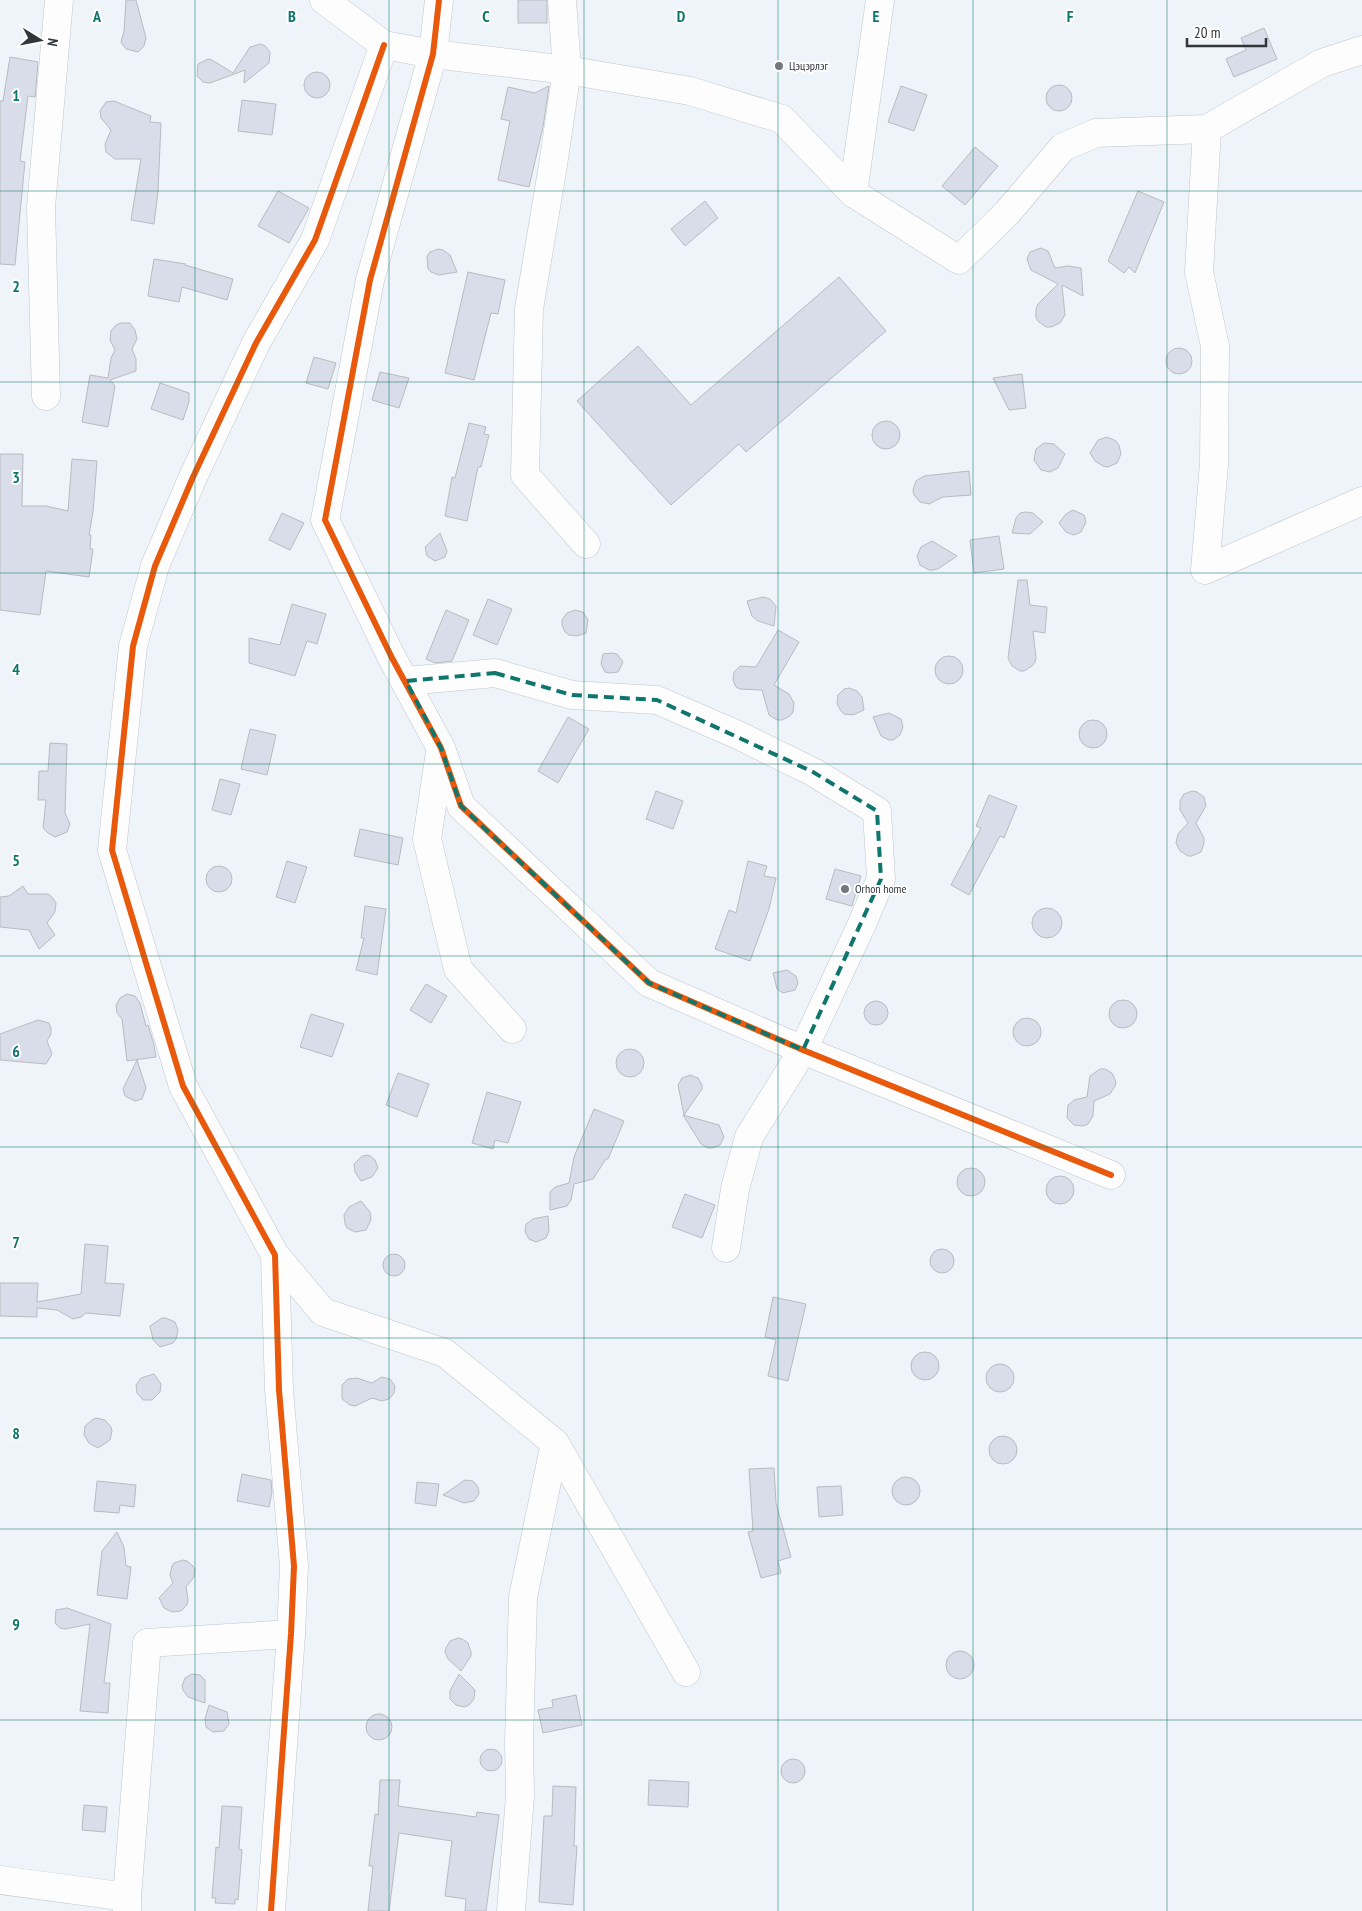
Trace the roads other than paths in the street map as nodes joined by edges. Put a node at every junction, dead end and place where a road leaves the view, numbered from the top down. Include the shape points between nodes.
1 (59, 0) edge
2 (324, 0) edge
3 (439, 0) edge
4 (562, 0) edge
5 (880, 0) edge
6 (384, 45) junction
7 (1362, 50) edge
8 (433, 54) junction
9 (567, 70) junction
10 (1207, 129) junction
11 (853, 193) junction
12 (46, 396) dead end
13 (1362, 500) edge
14 (586, 544) dead end
15 (406, 681) junction
16 (441, 748) junction
17 (512, 1030) dead end
18 (803, 1050) junction
19 (1111, 1175) dead end
20 (726, 1248) dead end
21 (275, 1255) junction
22 (554, 1442) junction
23 (291, 1634) junction
24 (686, 1672) dead end
25 (0, 1880) edge
26 (127, 1904) edge
27 (271, 1911) edge
28 (511, 1911) edge

1 - 12 street via 41,207
2 - 6 street
3 - 8 street
4 - 9 street
5 - 11 street
6 - 8 street
6 - 21 street via 316,240 256,343 192,477 155,566 133,646 112,850 183,1086
7 - 10 street via 1322,63
8 - 9 street
8 - 15 street via 370,280 325,520
9 - 11 street via 690,91 782,119
9 - 14 street via 529,309 525,475
10 - 11 street via 1096,133 1063,147 1007,213 959,260
10 - 13 street via 1199,272 1215,346 1214,464 1205,570
15 - 16 street
15 - 18 street via 495,673 572,694 657,700 813,772 877,810 881,879
16 - 17 street via 428,839 458,969
16 - 18 street via 461,806 649,983
18 - 19 street
18 - 20 street via 749,1138 735,1189
21 - 22 street via 323,1312 445,1353
21 - 23 street via 279,1390 294,1566
22 - 24 street
22 - 28 street via 523,1597 520,1796
23 - 26 street via 147,1642
23 - 27 street
25 - 26 street

